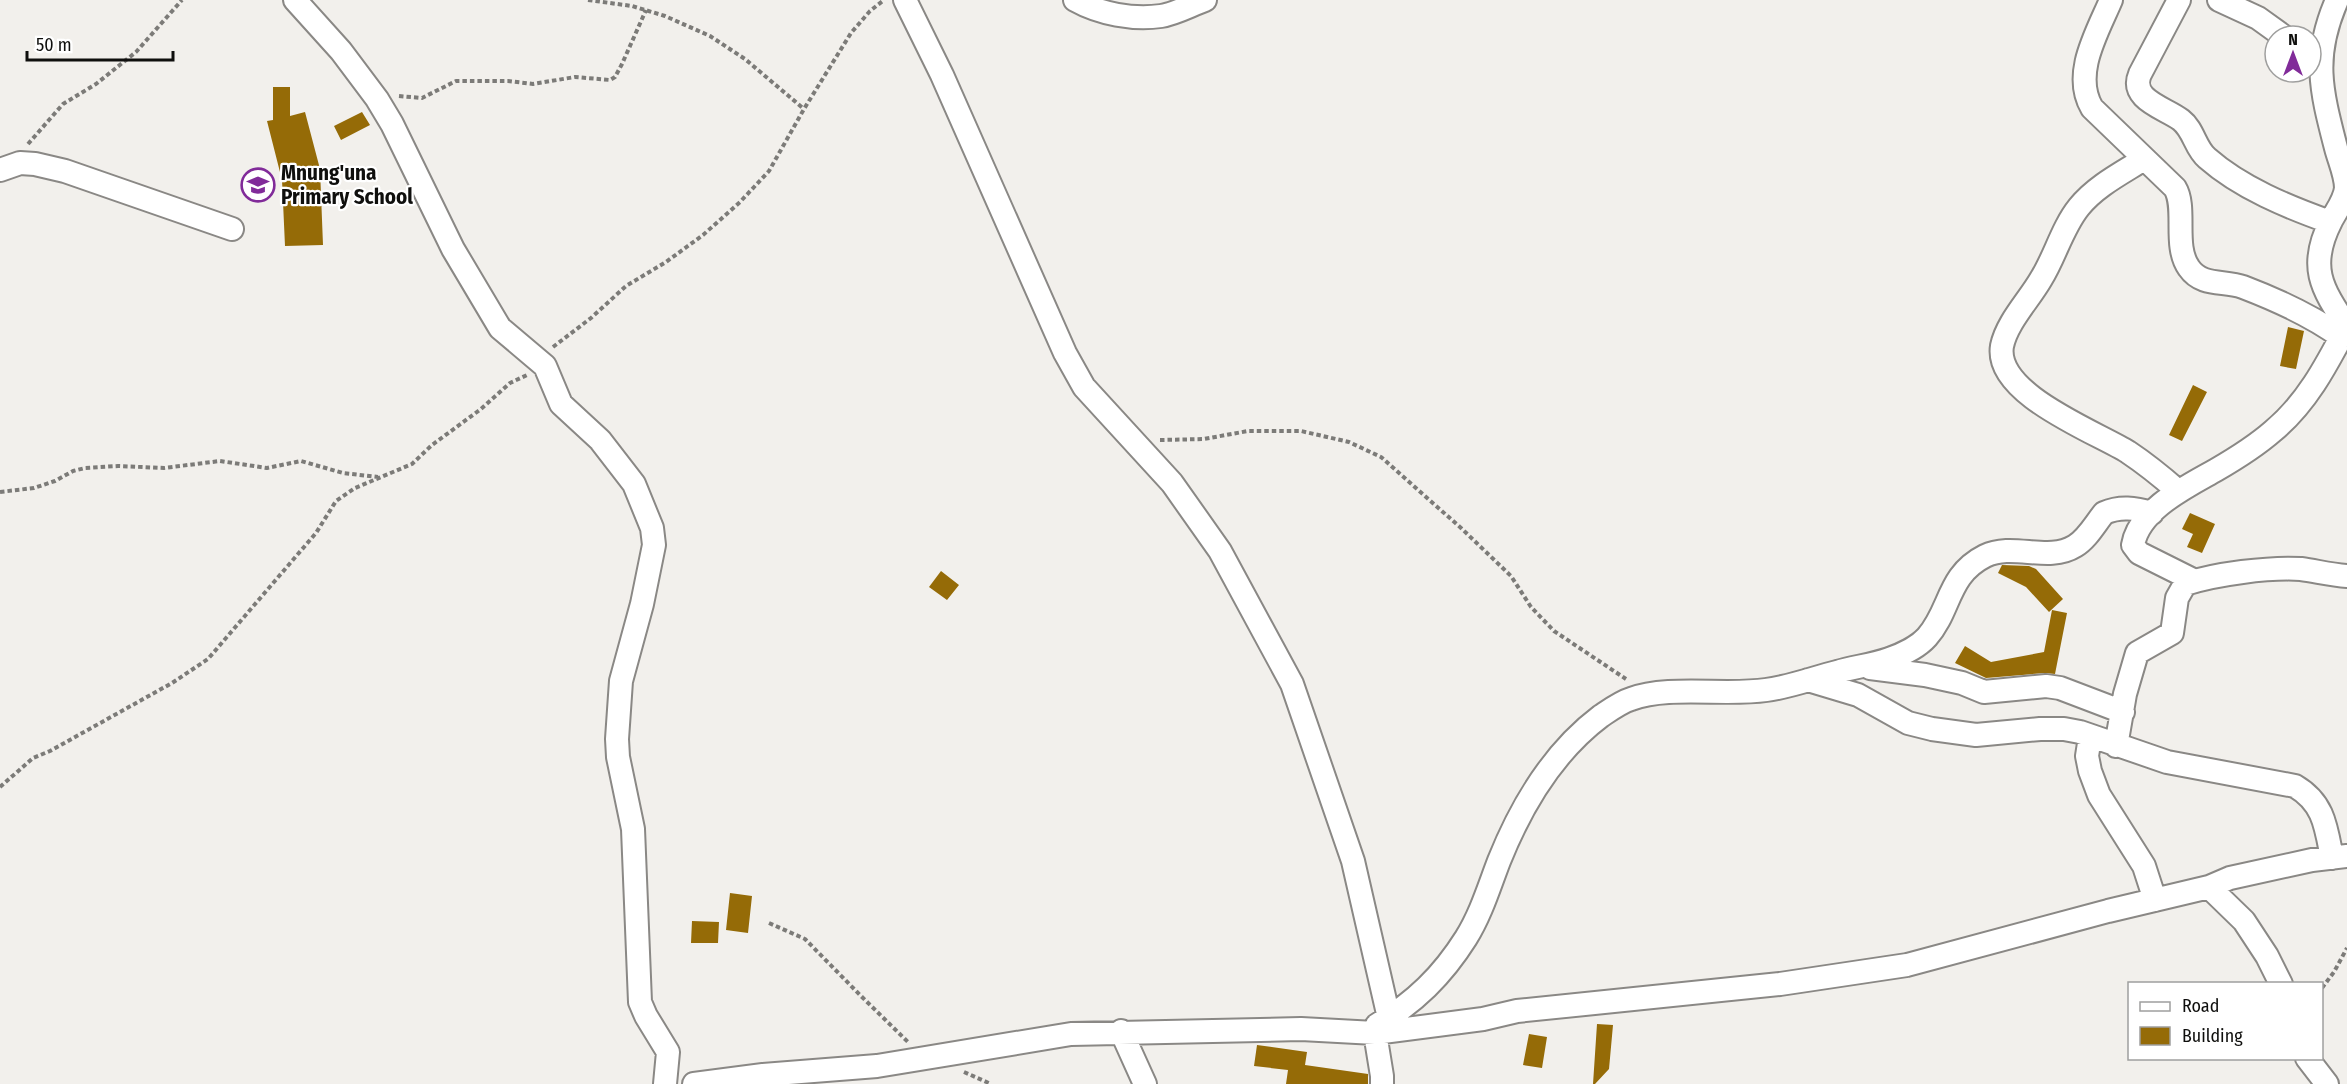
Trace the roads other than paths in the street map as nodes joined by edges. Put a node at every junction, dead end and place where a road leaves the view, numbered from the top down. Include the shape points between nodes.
1 (295, 0) edge
2 (905, 0) edge
3 (1075, 0) edge
4 (1205, 0) edge
5 (2110, 0) edge
6 (2179, 0) edge
7 (2219, 0) edge
8 (2337, 0) edge
9 (2266, 24) edge
10 (2323, 35) edge
11 (2321, 84) edge
12 (2144, 159) junction
13 (4, 168) edge
14 (2330, 222) junction
15 (232, 229) dead end
16 (2345, 330) edge
17 (2178, 491) junction
18 (2152, 513) junction
19 (2347, 576) edge
20 (2195, 580) junction
21 (1859, 666) junction
22 (1808, 680) junction
23 (2123, 712) junction
24 (2090, 736) junction
25 (2116, 746) junction
26 (2339, 857) edge
27 (2209, 887) junction
28 (2155, 900) junction
29 (2280, 982) edge
30 (1376, 1028) junction
31 (1121, 1031) junction
32 (2308, 1060) edge
33 (665, 1084) edge
34 (694, 1084) edge
35 (1145, 1084) edge
36 (1382, 1084) edge
37 (2327, 1084) edge

1 - 33 street via 372,92 392,124 453,249 500,328 545,366 561,404 600,440 634,484 652,528 654,545 621,681 617,739 633,829 640,1002 668,1052
2 - 30 street via 1084,387 1172,483 1220,551 1292,684 1353,861
3 - 4 street via 1089,8 1125,16 1162,16
5 - 12 street via 2084,71 2086,98
6 - 14 street via 2140,74 2139,91 2181,119 2204,155 2218,167 2265,194
7 - 9 street
8 - 10 street
11 - 14 street via 2346,189
12 - 16 street via 2178,193 2183,257 2196,275 2206,281 2244,287 2323,324
12 - 17 street via 2101,186 2078,208 2042,277 2007,332 2002,348 2008,371 2024,393 2127,452
13 - 15 street via 20,163 65,171
14 - 16 street via 2318,257 2320,281
16 - 17 street via 2307,396 2273,431
17 - 18 street
18 - 20 street via 2134,541 2135,550
18 - 21 street via 2136,508 2104,513 2078,545 2067,550 2014,551 1983,557 1957,579 1926,638 1899,655
19 - 20 street via 2299,569
20 - 23 street via 2180,590 2172,633 2137,653
21 - 22 street
21 - 23 street via 1925,675 1984,692 2060,688
22 - 24 street via 1858,695 1908,723 1932,729 1976,735 2064,729
22 - 30 street via 1765,691 1657,693 1630,699 1602,716 1551,765 1511,831 1467,936 1428,988
23 - 25 street
24 - 25 street
24 - 28 street via 2087,756 2099,795 2144,866
25 - 26 street via 2167,762 2295,786 2309,795 2320,810
26 - 27 street via 2230,878
27 - 28 street
27 - 29 street via 2244,921
28 - 30 street via 1907,965 1780,984
30 - 31 street
30 - 36 street
31 - 34 street via 1071,1034 877,1066
31 - 35 street
32 - 37 street

